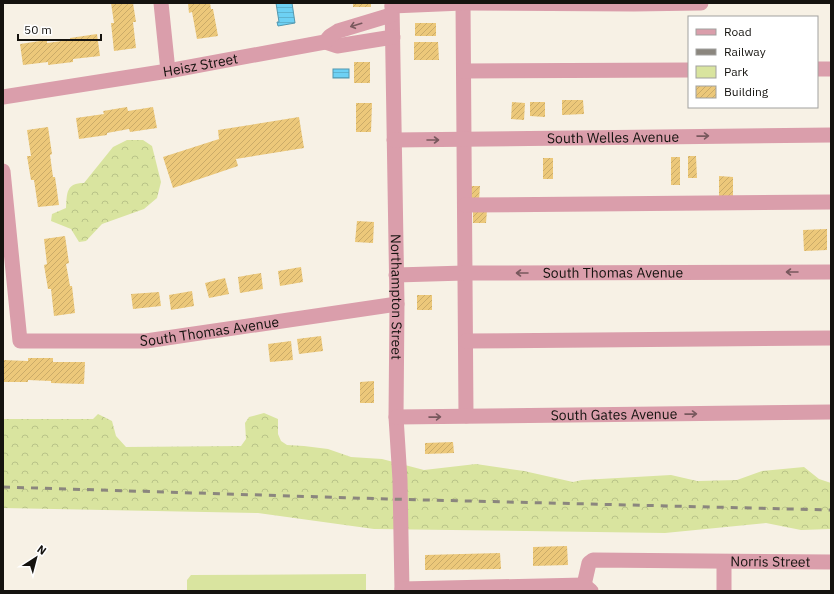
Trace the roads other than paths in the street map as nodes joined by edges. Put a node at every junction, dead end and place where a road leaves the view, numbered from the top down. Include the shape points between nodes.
1 (161, 3) edge
2 (464, 3) edge
3 (701, 3) edge
4 (634, 4) edge
5 (392, 8) edge
6 (392, 37) junction
7 (325, 42) junction
8 (818, 69) edge
9 (831, 69) edge
10 (688, 70) edge
11 (168, 71) junction
12 (464, 71) junction
13 (3, 97) edge
14 (831, 134) edge
15 (394, 140) junction
16 (464, 140) junction
17 (3, 171) edge
18 (831, 202) edge
19 (465, 205) junction
20 (831, 272) edge
21 (465, 273) junction
22 (396, 275) junction
23 (397, 304) junction
24 (831, 338) edge
25 (466, 341) junction
26 (831, 412) edge
27 (466, 416) junction
28 (396, 417) junction
29 (717, 562) junction
30 (831, 562) edge
31 (588, 588) edge
32 (402, 590) edge
33 (724, 591) edge

1 - 11 street
2 - 4 street, Heisz Street
2 - 5 street, Heisz Street
2 - 12 street
3 - 4 street, Heisz Street
5 - 6 street, Northampton Street
5 -> 7 street, Heisz Street via 338,31
6 - 7 street via 337,46
6 - 15 street, Northampton Street
7 - 11 street, Heisz Street
8 - 9 street
10 - 12 street
11 - 13 street, Heisz Street
12 - 16 street
16 -> 14 street, South Welles Avenue
15 -> 16 street, South Welles Avenue
15 - 22 street, Northampton Street
16 - 19 street
17 - 23 street, South Thomas Avenue via 20,341 146,341
18 - 19 street
19 - 21 street
20 -> 21 street, South Thomas Avenue
21 - 22 street, South Thomas Avenue
21 - 25 street
22 - 23 street, Northampton Street
23 - 28 street, Northampton Street
24 - 25 street
25 - 27 street
27 -> 26 street, South Gates Avenue
28 -> 27 street, South Gates Avenue
28 - 32 street, Northampton Street
29 - 30 street, Norris Street
29 - 31 street, Norris Street via 593,560 589,563
29 - 33 street
31 - 32 street

